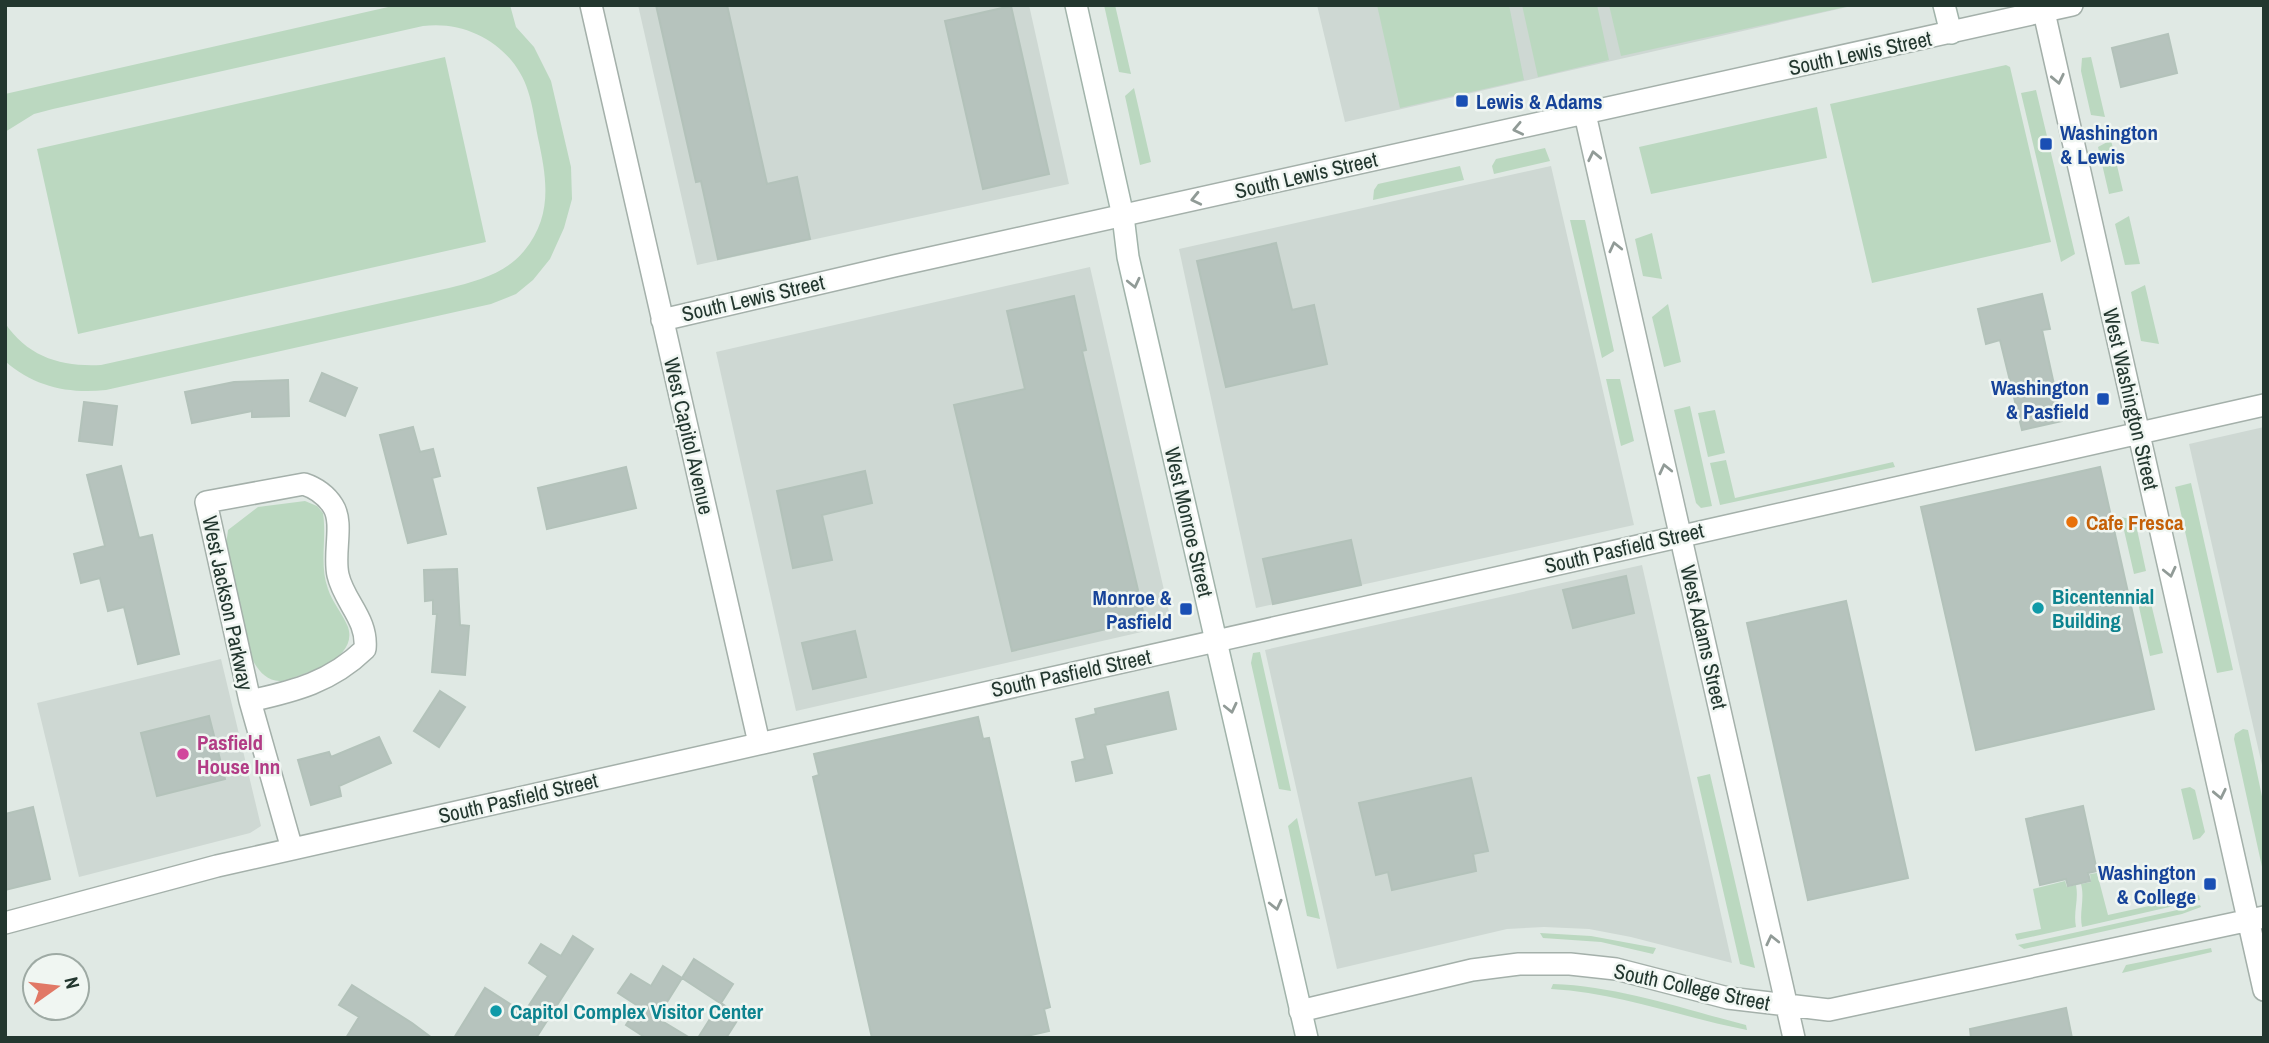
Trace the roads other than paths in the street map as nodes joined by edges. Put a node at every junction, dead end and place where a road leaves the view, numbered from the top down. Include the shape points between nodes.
1 (591, 5) edge
2 (1076, 5) edge
3 (1944, 5) edge
4 (2072, 5) edge
5 (2044, 12) junction
6 (1951, 33) junction
7 (1585, 114) junction
8 (1123, 216) junction
9 (662, 320) junction
10 (2264, 405) edge
11 (2139, 433) junction
12 (1681, 535) junction
13 (1216, 642) junction
14 (250, 701) junction
15 (759, 743) junction
16 (292, 849) junction
17 (2256, 918) edge
18 (5, 923) edge
19 (2264, 990) edge
20 (1787, 1007) junction
21 (1300, 1011) junction
22 (1307, 1038) edge
23 (1794, 1038) edge

1 - 9 street, West Capitol Avenue
2 - 8 street, West Monroe Street
3 - 6 street
4 - 5 street, South Lewis Street
5 - 6 street, South Lewis Street
5 -> 11 street, West Washington Street
6 - 7 street, South Lewis Street
7 -> 8 street, South Lewis Street
12 -> 7 street, West Adams Street
8 - 9 street, South Lewis Street
8 -> 13 street, West Monroe Street via 1128,257
9 - 15 street, West Capitol Avenue
10 - 11 street, South Pasfield Street
11 - 12 street, South Pasfield Street
11 -> 17 street, West Washington Street
12 - 13 street, South Pasfield Street
20 -> 12 street, West Adams Street
13 - 15 street, South Pasfield Street
13 -> 21 street, West Monroe Street
14 - 14 street, West Jackson Parkway via 298,691 335,673 365,649 364,624 338,576 339,521 334,506 316,488 304,484 206,502
14 - 16 street, West Jackson Parkway
15 - 16 street, South Pasfield Street
16 - 18 street, South Pasfield Street
17 - 19 street, West Washington Street
17 - 20 street, South College Street via 1863,1004 1820,1011
20 - 21 street, South College Street via 1728,998 1616,970 1519,964 1472,970
20 - 23 street, West Adams Street
21 - 22 street, West Monroe Street

